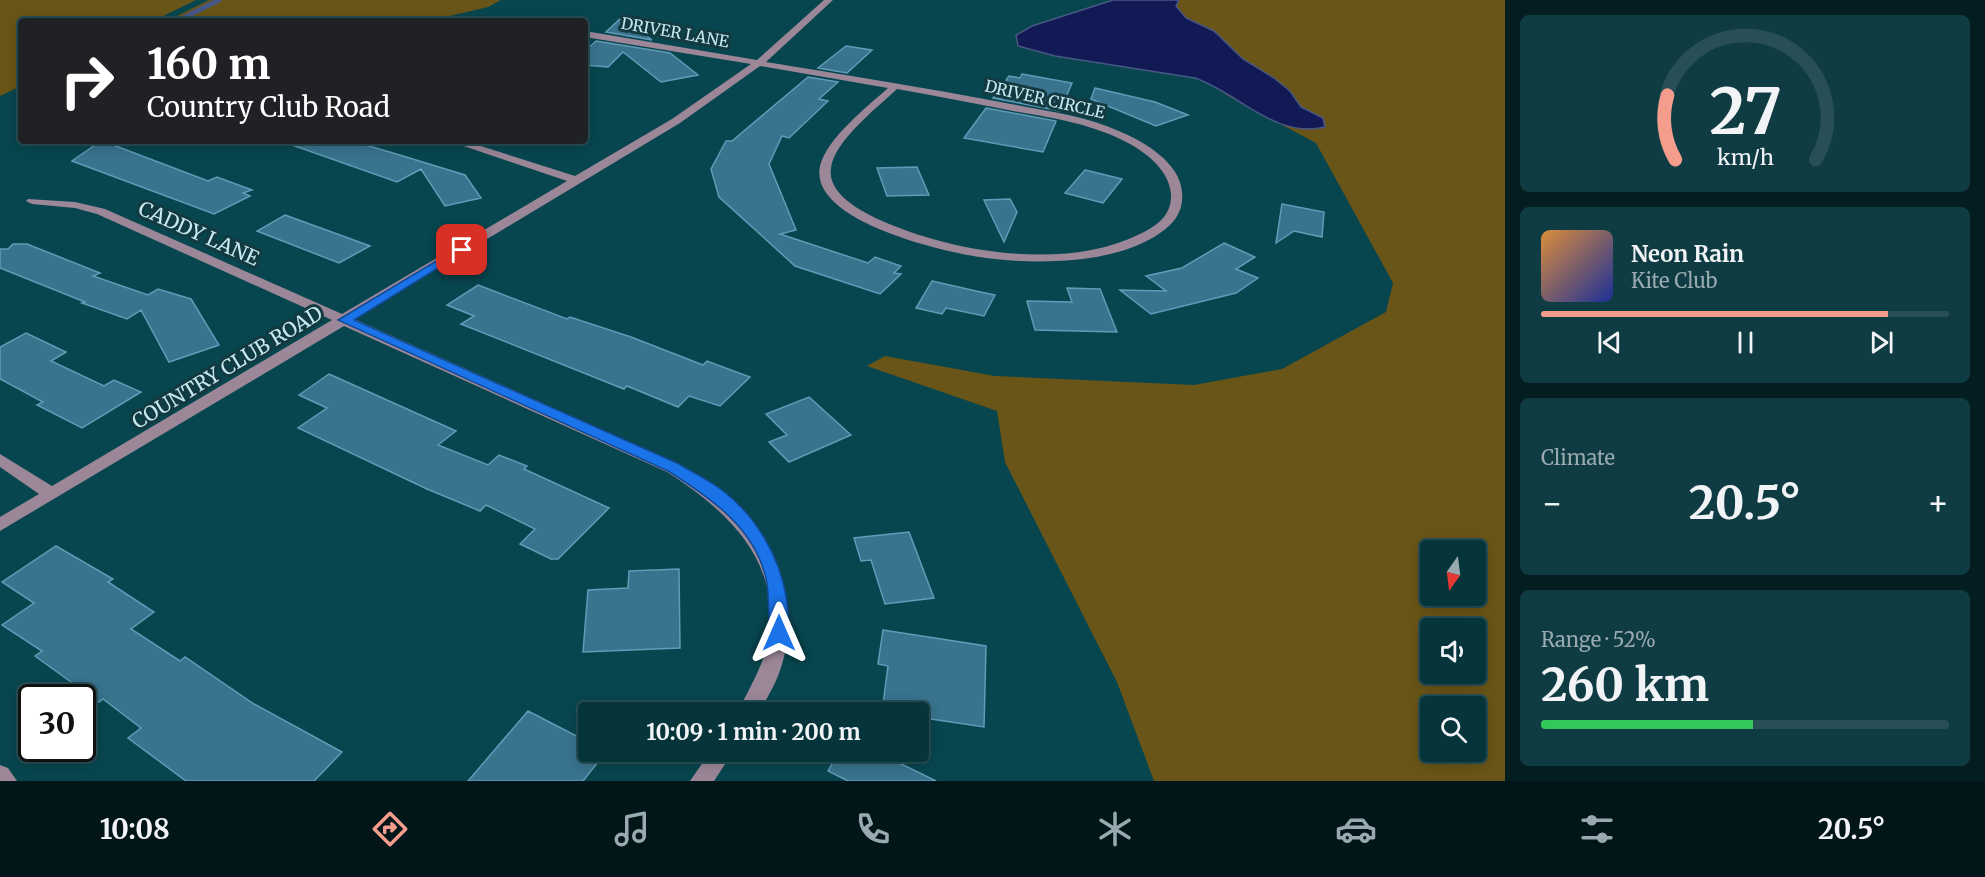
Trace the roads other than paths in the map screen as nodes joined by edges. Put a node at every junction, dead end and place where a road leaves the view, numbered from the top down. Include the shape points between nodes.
1 (829, 0) edge
2 (588, 34) edge
3 (760, 62) junction
4 (895, 86) junction
5 (463, 144) edge
6 (578, 181) junction
7 (32, 201) dead end
8 (345, 320) junction
9 (0, 459) edge
10 (51, 494) junction
11 (0, 525) edge
12 (755, 702) edge
13 (715, 762) edge
14 (0, 776) edge
15 (6, 781) edge
16 (701, 781) edge

1 - 3 street, COUNTRY CLUB ROAD
2 - 3 street, DRIVER LANE
3 - 4 street, DRIVER CIRCLE
3 - 6 street, COUNTRY CLUB ROAD via 676,121
4 - 4 street, DRIVER CIRCLE via 1072,119 1123,136 1152,154 1173,178 1178,199 1175,209 1159,229 1137,241 1109,250 1060,257 975,252 877,223 840,200 828,183 825,166 832,151
5 - 6 street
6 - 8 street, COUNTRY CLUB ROAD
7 - 8 street, CADDY LANE via 101,211
8 - 10 street, COUNTRY CLUB ROAD
8 - 12 street, CADDY LANE via 674,468 718,495 737,512 766,554 779,605 774,662
9 - 10 street
10 - 11 street, COUNTRY CLUB ROAD
13 - 16 street
14 - 15 street

